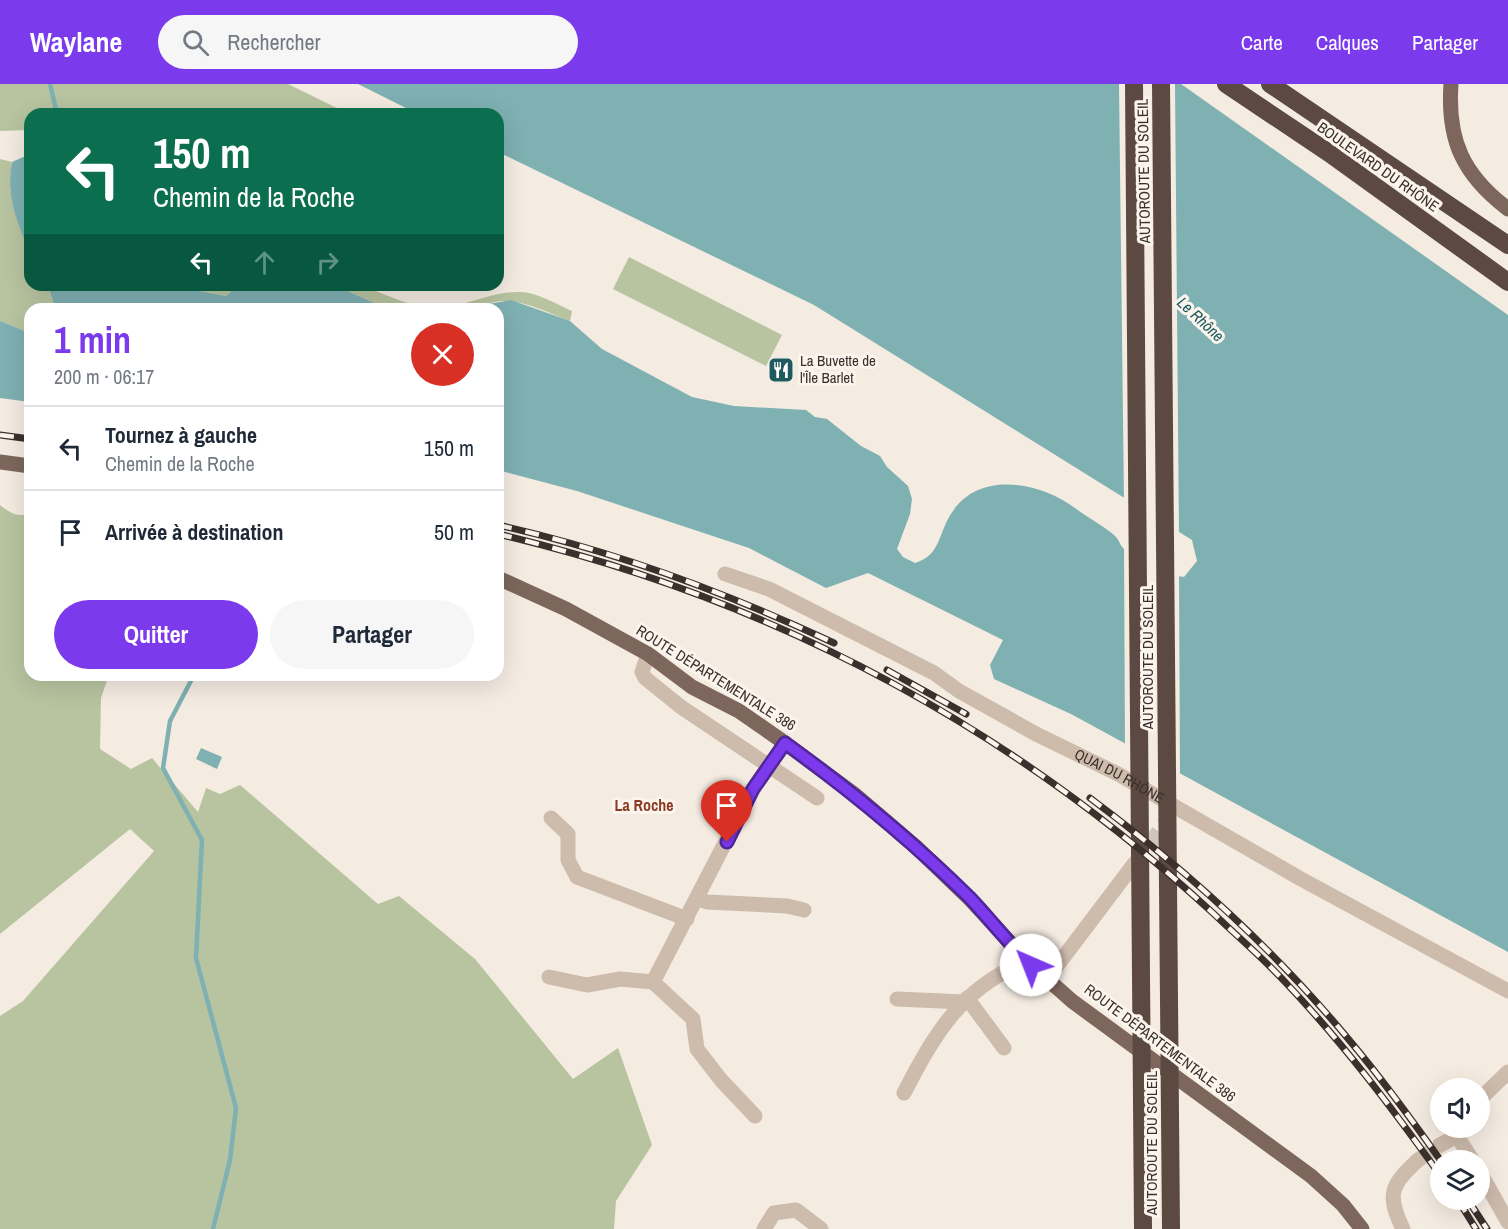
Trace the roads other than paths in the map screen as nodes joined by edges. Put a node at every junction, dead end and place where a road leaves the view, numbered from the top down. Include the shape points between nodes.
1 (1134, 84) edge
2 (1161, 84) edge
3 (1226, 84) edge
4 (1270, 84) edge
5 (1451, 84) edge
6 (1508, 209) edge
7 (1508, 245) edge
8 (1508, 282) edge
9 (0, 462) edge
10 (24, 465) edge
11 (725, 574) dead end
12 (504, 581) edge
13 (648, 654) junction
14 (785, 743) junction
15 (768, 766) junction
16 (817, 798) dead end
17 (551, 818) dead end
18 (1134, 864) tunnel mouth
19 (698, 899) junction
20 (804, 910) dead end
21 (687, 919) junction
22 (1027, 961) junction
23 (549, 977) dead end
24 (1047, 979) junction
25 (653, 982) junction
26 (1508, 991) edge
27 (897, 999) dead end
28 (965, 1000) junction
29 (1005, 1048) dead end
30 (1508, 1072) edge
31 (1490, 1089) edge
32 (904, 1093) dead end
33 (755, 1116) dead end
34 (1450, 1138) edge
35 (1440, 1145) tunnel mouth
36 (1418, 1160) tunnel mouth
37 (1490, 1190) edge
38 (1508, 1222) edge
39 (764, 1229) edge
40 (821, 1229) edge
41 (1143, 1229) edge
42 (1171, 1229) edge
43 (1362, 1229) edge
44 (1403, 1229) edge

1 - 41 highway, AUTOROUTE DU SOLEIL
2 - 42 highway, AUTOROUTE DU SOLEIL
3 - 8 highway, BOULEVARD DU RHÔNE
4 - 7 highway, BOULEVARD DU RHÔNE
5 - 6 main road via 1451,127 1459,152 1477,181
9 - 10 main road
11 - 26 street, QUAI DU RHÔNE via 769,589 934,673 958,691 1066,751 1118,774 1173,811
12 - 13 main road, ROUTE DÉPARTEMENTALE 386
13 - 14 main road, ROUTE DÉPARTEMENTALE 386 via 692,687 739,711
13 - 15 street via 642,672 645,678
14 - 15 street
14 - 22 main road, ROUTE DÉPARTEMENTALE 386 via 916,847
15 - 16 street
15 - 19 street
17 - 21 street via 568,834 568,860 577,877
18 - 24 street
19 - 20 street
19 - 21 street
21 - 25 street
22 - 24 main road, ROUTE DÉPARTEMENTALE 386
22 - 28 street via 988,979
23 - 25 street via 587,985 620,979
24 - 43 main road, ROUTE DÉPARTEMENTALE 386 via 1107,1028 1311,1176
25 - 33 street via 693,1019 697,1049
27 - 28 street
28 - 29 street
28 - 32 street via 940,1030
30 - 31 street
34 - 35 street
36 - 44 street via 1397,1179 1393,1194 1394,1211
37 - 38 street
39 - 40 street via 774,1213 796,1210

